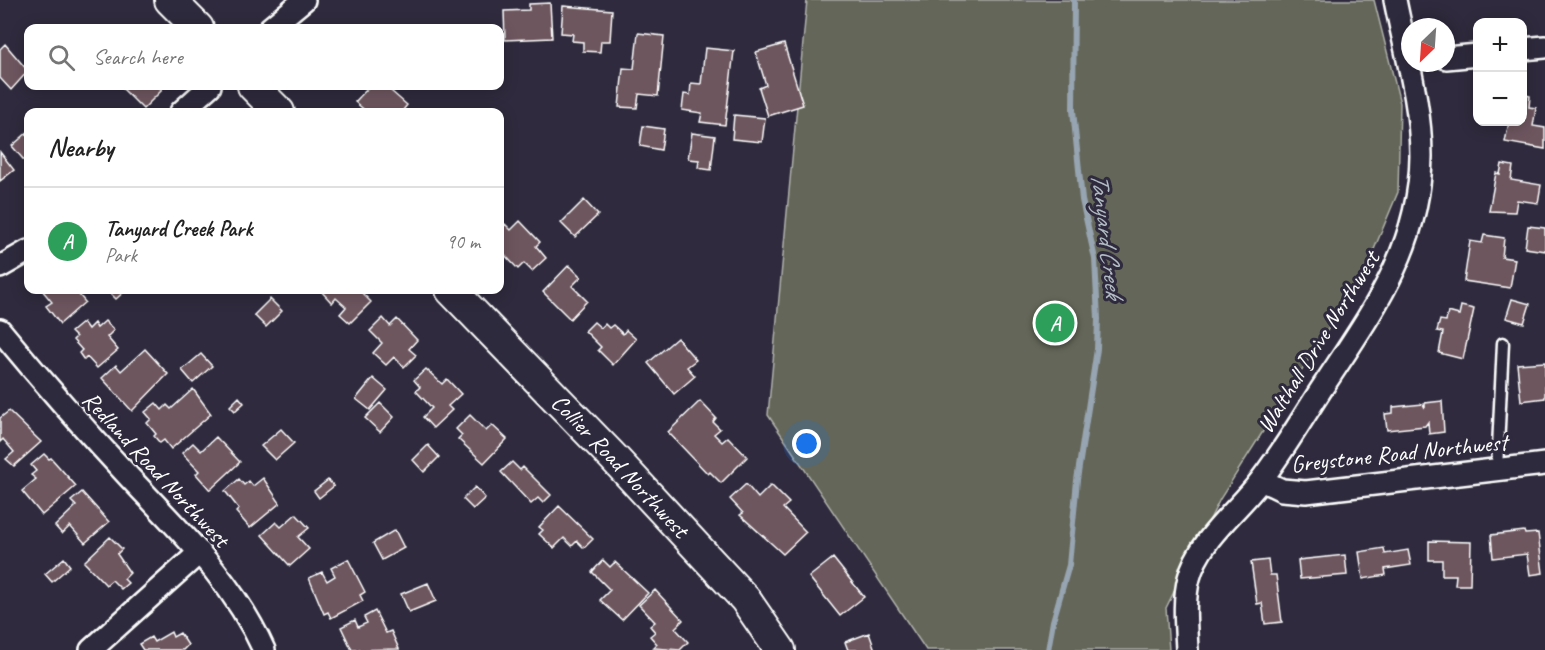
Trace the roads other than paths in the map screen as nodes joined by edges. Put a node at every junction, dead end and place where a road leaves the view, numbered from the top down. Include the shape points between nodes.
1 (170, 0) edge
2 (304, 0) edge
3 (1395, 0) edge
4 (194, 24) edge
5 (275, 24) edge
6 (1401, 27) edge
7 (1545, 47) edge
8 (1527, 49) edge
9 (1473, 55) edge
10 (1455, 57) edge
11 (1411, 72) edge
12 (206, 90) edge
13 (257, 90) edge
14 (185, 108) edge
15 (275, 108) edge
16 (24, 253) edge
17 (0, 267) edge
18 (455, 294) edge
19 (0, 330) edge
20 (1503, 343) dead end
21 (1545, 464) edge
22 (1497, 469) junction
23 (1261, 480) junction
24 (200, 552) junction
25 (91, 650) edge
26 (264, 650) edge
27 (780, 650) edge
28 (1187, 650) edge

1 - 4 street
2 - 5 street
3 - 6 street, Walthall Drive Northwest
7 - 8 street
9 - 10 street
11 - 23 street, Walthall Drive Northwest via 1421,157 1417,201 1404,248 1379,302
12 - 14 street
13 - 15 street
16 - 17 street
18 - 27 street, Collier Road Northwest via 737,591
19 - 24 street, Redland Road Northwest via 62,405
20 - 22 lane
21 - 22 street, Greystone Road Northwest
22 - 23 street, Greystone Road Northwest via 1306,492 1282,490
23 - 28 street, Walthall Drive Northwest via 1197,559 1185,608
24 - 25 street
24 - 26 street, Redland Road Northwest via 229,586

